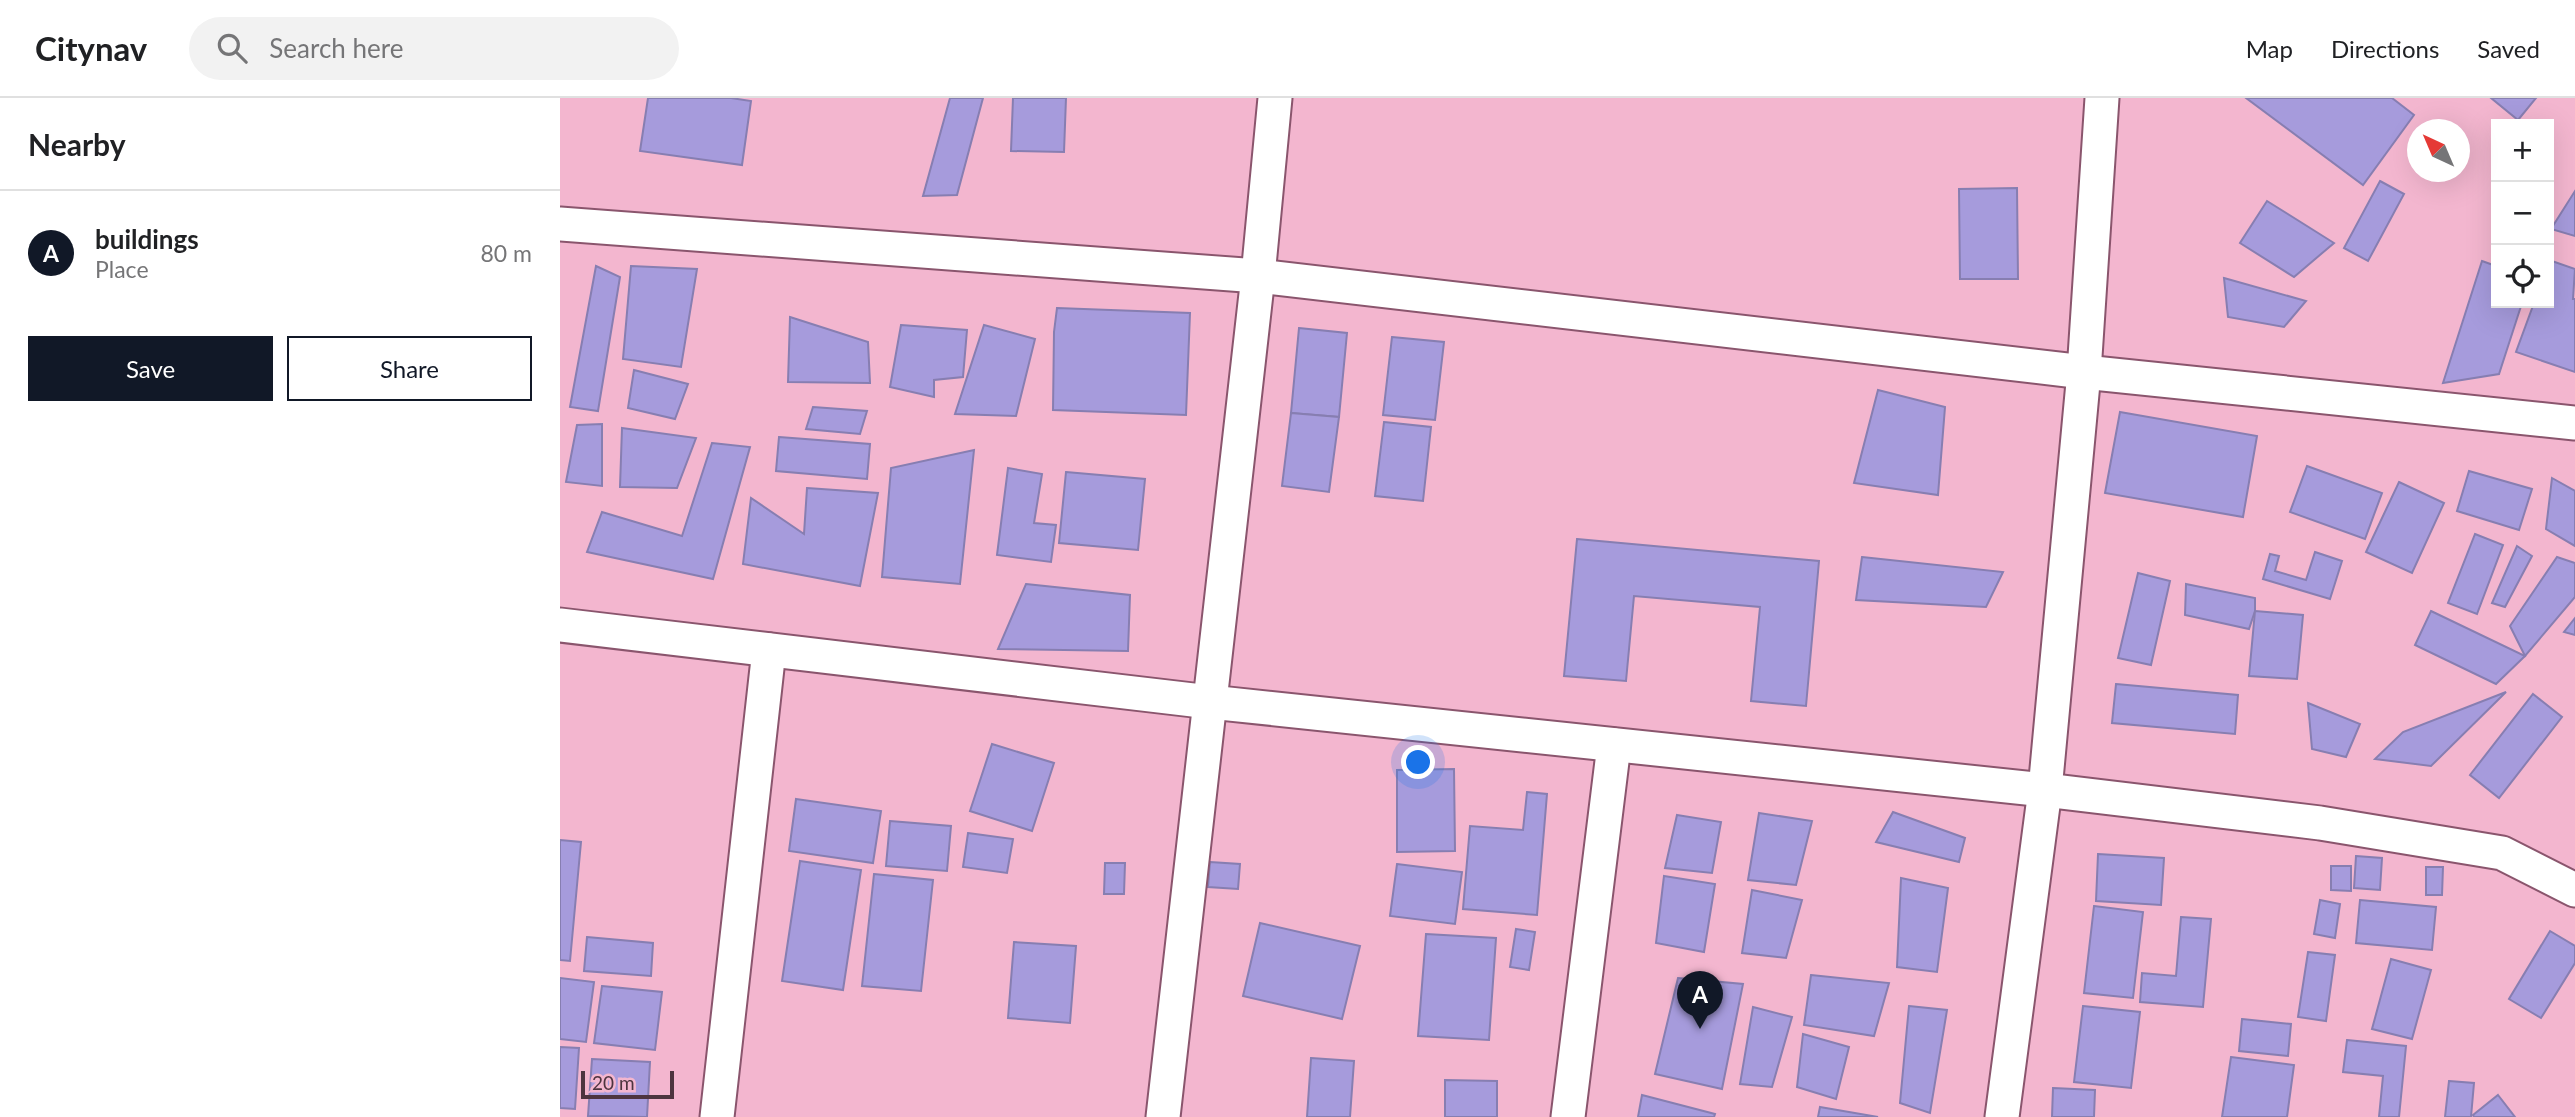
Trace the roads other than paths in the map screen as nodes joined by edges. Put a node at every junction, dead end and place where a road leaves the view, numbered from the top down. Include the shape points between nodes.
1 (1275, 98) edge
2 (2102, 98) edge
3 (560, 224) edge
4 (1258, 276) junction
5 (2084, 372) junction
6 (2575, 424) edge
7 (560, 625) edge
8 (769, 650) junction
9 (1210, 702) junction
10 (1614, 745) junction
11 (2045, 790) junction
12 (2575, 890) edge
13 (717, 1117) edge
14 (1163, 1117) edge
15 (1568, 1117) edge
16 (2002, 1117) edge

1 - 4 street
2 - 5 street
3 - 4 street
4 - 5 street
4 - 9 street
5 - 6 street
5 - 11 street
7 - 8 street
8 - 9 street
8 - 13 street
9 - 10 street
9 - 14 street
10 - 11 street
10 - 15 street
11 - 12 street via 2455,843 2502,853
11 - 16 street

